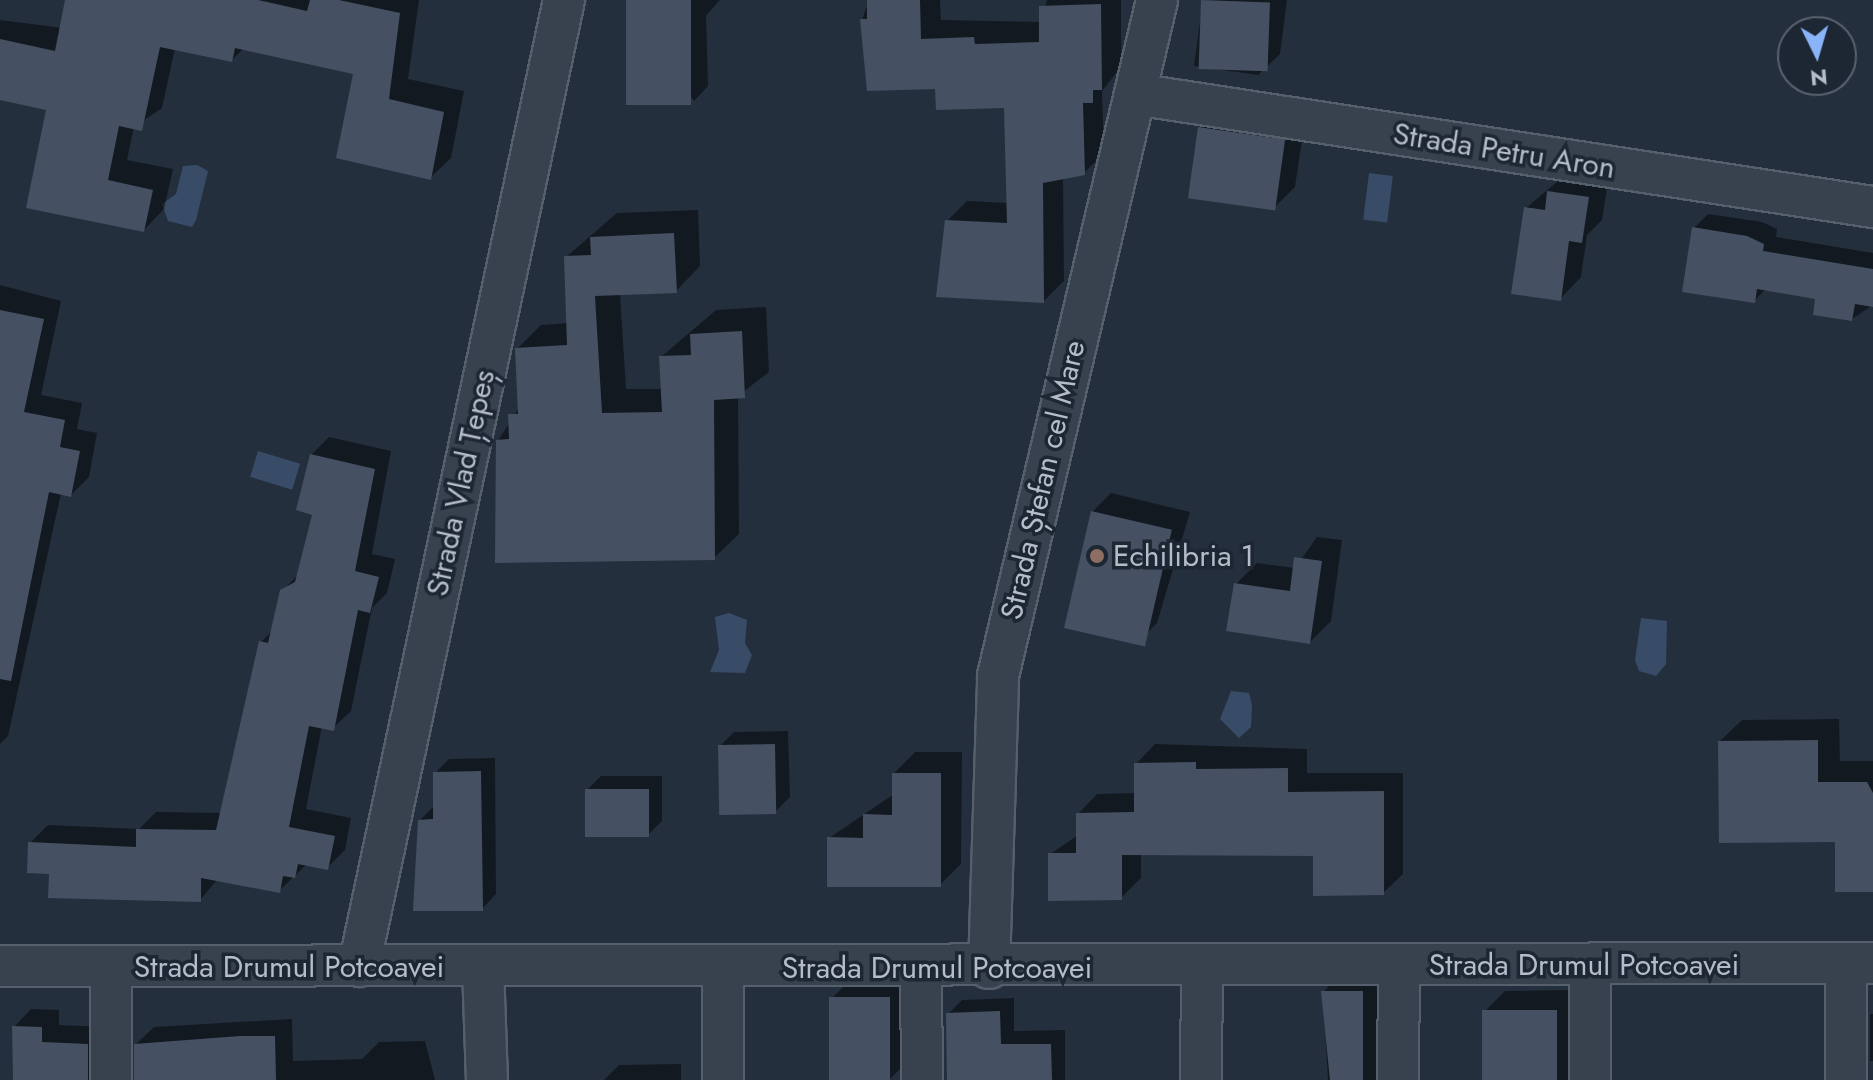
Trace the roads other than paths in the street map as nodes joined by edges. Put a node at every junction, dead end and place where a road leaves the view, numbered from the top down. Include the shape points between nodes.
1 (564, 0) edge
2 (1157, 0) edge
3 (1135, 94) junction
4 (1873, 207) edge
5 (1590, 964) junction
6 (1859, 964) edge
7 (0, 966) edge
8 (111, 966) junction
9 (359, 966) junction
10 (483, 967) junction
11 (1202, 967) junction
12 (1399, 967) junction
13 (989, 968) junction
14 (723, 969) junction
15 (921, 969) junction
16 (111, 1080) edge
17 (487, 1080) edge
18 (723, 1080) edge
19 (922, 1080) edge
20 (1201, 1080) edge
21 (1398, 1080) edge
22 (1590, 1080) edge
23 (1846, 1080) edge

1 - 9 street, Strada Vlad Țepeș
2 - 3 street, Strada Ștefan cel Mare
3 - 4 street, Strada Petru Aron
3 - 13 street, Strada Ștefan cel Mare via 998,676
5 - 6 street, Strada Drumul Potcoavei
5 - 12 street, Strada Drumul Potcoavei
5 - 22 street
6 - 23 street
7 - 8 street, Strada Drumul Potcoavei
8 - 9 street, Strada Drumul Potcoavei
8 - 16 street
9 - 10 street, Strada Drumul Potcoavei
10 - 14 street, Strada Drumul Potcoavei
10 - 17 street
11 - 12 street, Strada Drumul Potcoavei
11 - 13 street, Strada Drumul Potcoavei
11 - 20 street
12 - 21 street
13 - 15 street, Strada Drumul Potcoavei
14 - 15 street, Strada Drumul Potcoavei
14 - 18 street
15 - 19 street

